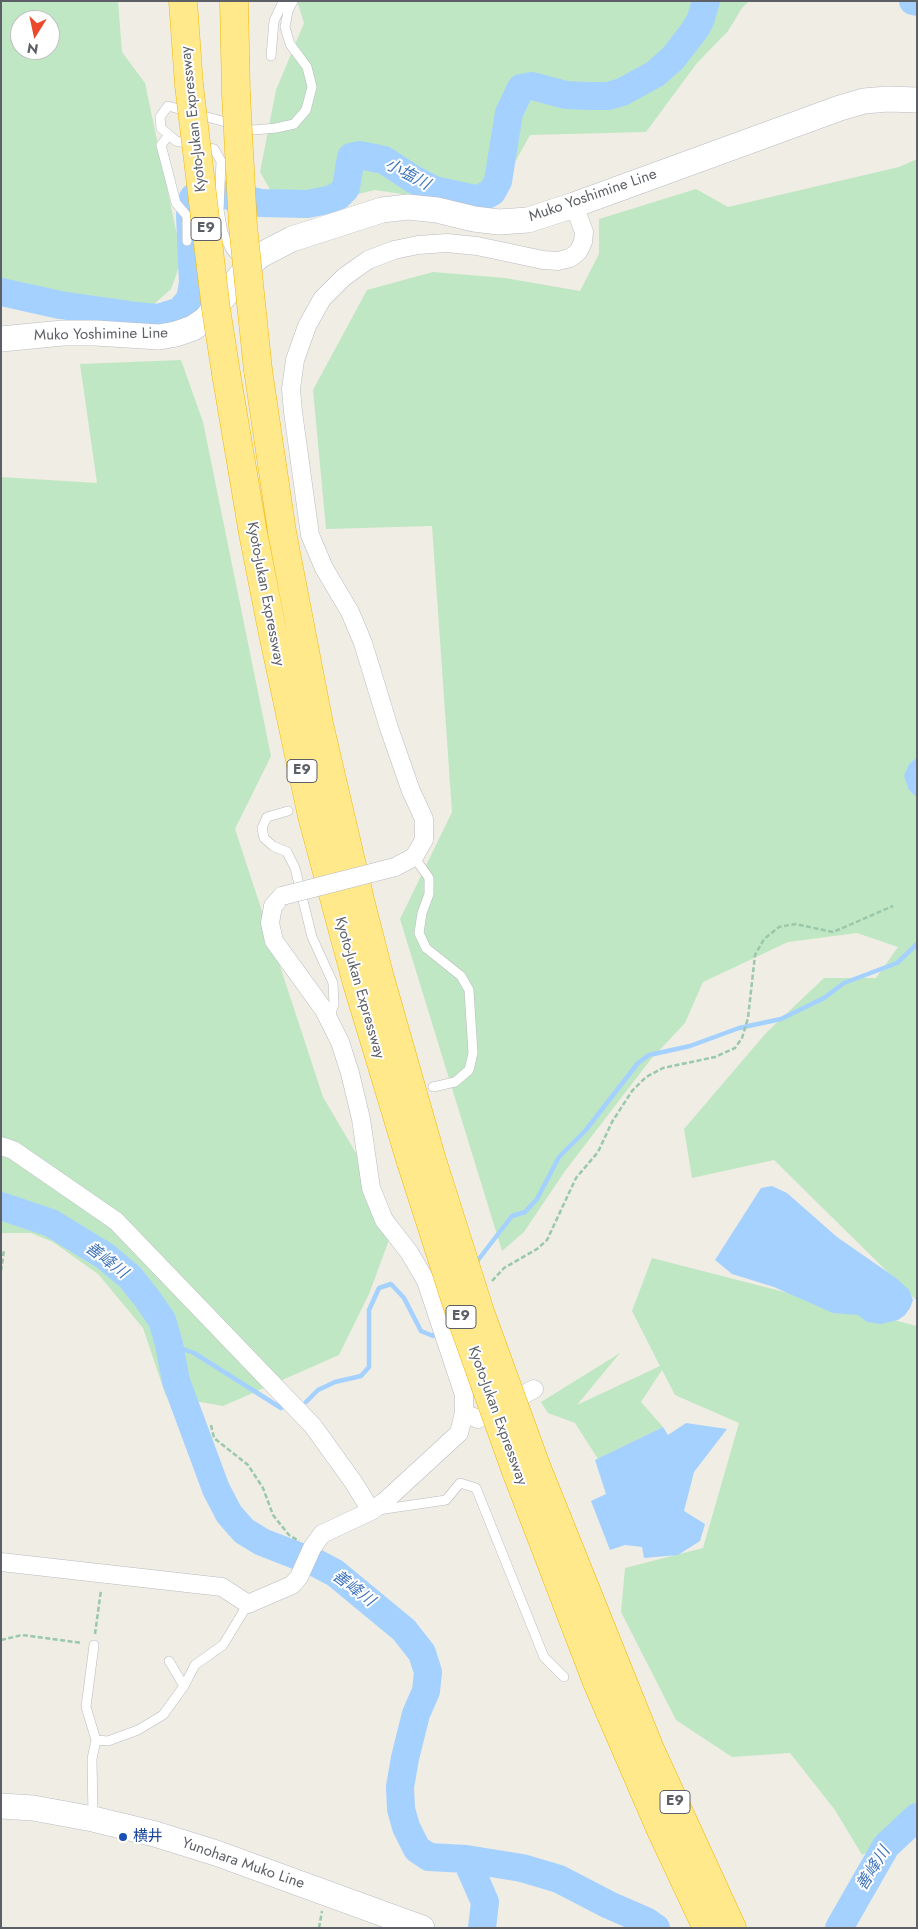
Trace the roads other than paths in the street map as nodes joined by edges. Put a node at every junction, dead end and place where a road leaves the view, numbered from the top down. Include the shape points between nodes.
1 (183, 1) edge
2 (234, 1) edge
3 (288, 1) edge
4 (293, 1) edge
5 (271, 56) dead end
6 (917, 100) edge
7 (169, 136) junction
8 (574, 205) junction
9 (187, 241) dead end
10 (246, 268) junction
11 (5, 345) edge
12 (288, 811) dead end
13 (414, 857) junction
14 (328, 1019) junction
15 (433, 1087) dead end
16 (1, 1146) edge
17 (421, 1159) junction
18 (534, 1389) dead end
19 (464, 1413) junction
20 (371, 1511) junction
21 (1, 1563) edge
22 (248, 1604) junction
23 (94, 1645) road end
24 (169, 1661) dead end
25 (564, 1677) dead end
26 (609, 1679) junction
27 (184, 1686) junction
28 (96, 1740) junction
29 (1, 1806) edge
30 (93, 1819) junction
31 (422, 1928) edge
32 (707, 1928) edge
33 (732, 1928) edge

1 - 17 highway, Kyoto-Jukan Expressway / E9, bridge via 189,85 216,309 274,639 312,816 352,965
2 - 17 highway, Kyoto-Jukan Expressway / E9, bridge via 243,226 258,370 284,542 319,724
3 - 5 lane via 282,4 274,21
4 - 7 lane via 285,27 290,44 307,67 312,87 306,110 294,124 254,130 168,106 160,117 161,128
6 - 8 main road, Muko Yoshimine Line via 864,101 840,108
7 - 9 lane via 161,146 176,203 187,216
7 - 10 lane via 176,141 214,149 221,161 223,233 231,250
8 - 10 main road, Muko Yoshimine Line via 528,220 499,222 408,207 382,210 292,239 259,256
8 - 13 street via 584,232 578,252 570,258 543,260 447,243 394,250 368,260 344,277 322,299 306,326 295,360 291,389 310,535 363,642 395,746 424,819 424,840
10 - 11 main road, Muko Yoshimine Line via 206,319 176,334 159,337 63,333
12 - 14 lane via 267,817 262,828 264,838 287,852 295,868 312,937 333,983 334,1004
13 - 14 street, bridge via 395,867 282,896 273,906 270,923 274,941
13 - 15 lane via 429,878 430,894 419,933 426,948 461,976 469,990 473,1053 469,1070 455,1082
14 - 19 street via 350,1073 361,1118 371,1188 384,1220 410,1252 426,1281 464,1395
16 - 20 street via 13,1150 116,1221 313,1426
17 - 26 highway, Kyoto-Jukan Expressway / E9, bridge via 480,1312 526,1468
18 - 19 street via 478,1419
19 - 20 street via 459,1433
20 - 22 street via 322,1534 292,1586
20 - 25 lane via 446,1500 460,1483 476,1488 544,1657
21 - 22 street via 222,1587
22 - 27 lane via 223,1645 195,1666
23 - 28 lane via 86,1707
24 - 27 lane
26 - 32 highway, Kyoto-Jukan Expressway / E9 via 661,1830
26 - 33 highway, Kyoto-Jukan Expressway / E9 via 649,1747
27 - 28 lane via 164,1715 108,1742
28 - 30 lane via 92,1759
29 - 30 main road, Yunohara Muko Line
30 - 31 main road, Yunohara Muko Line via 216,1853

